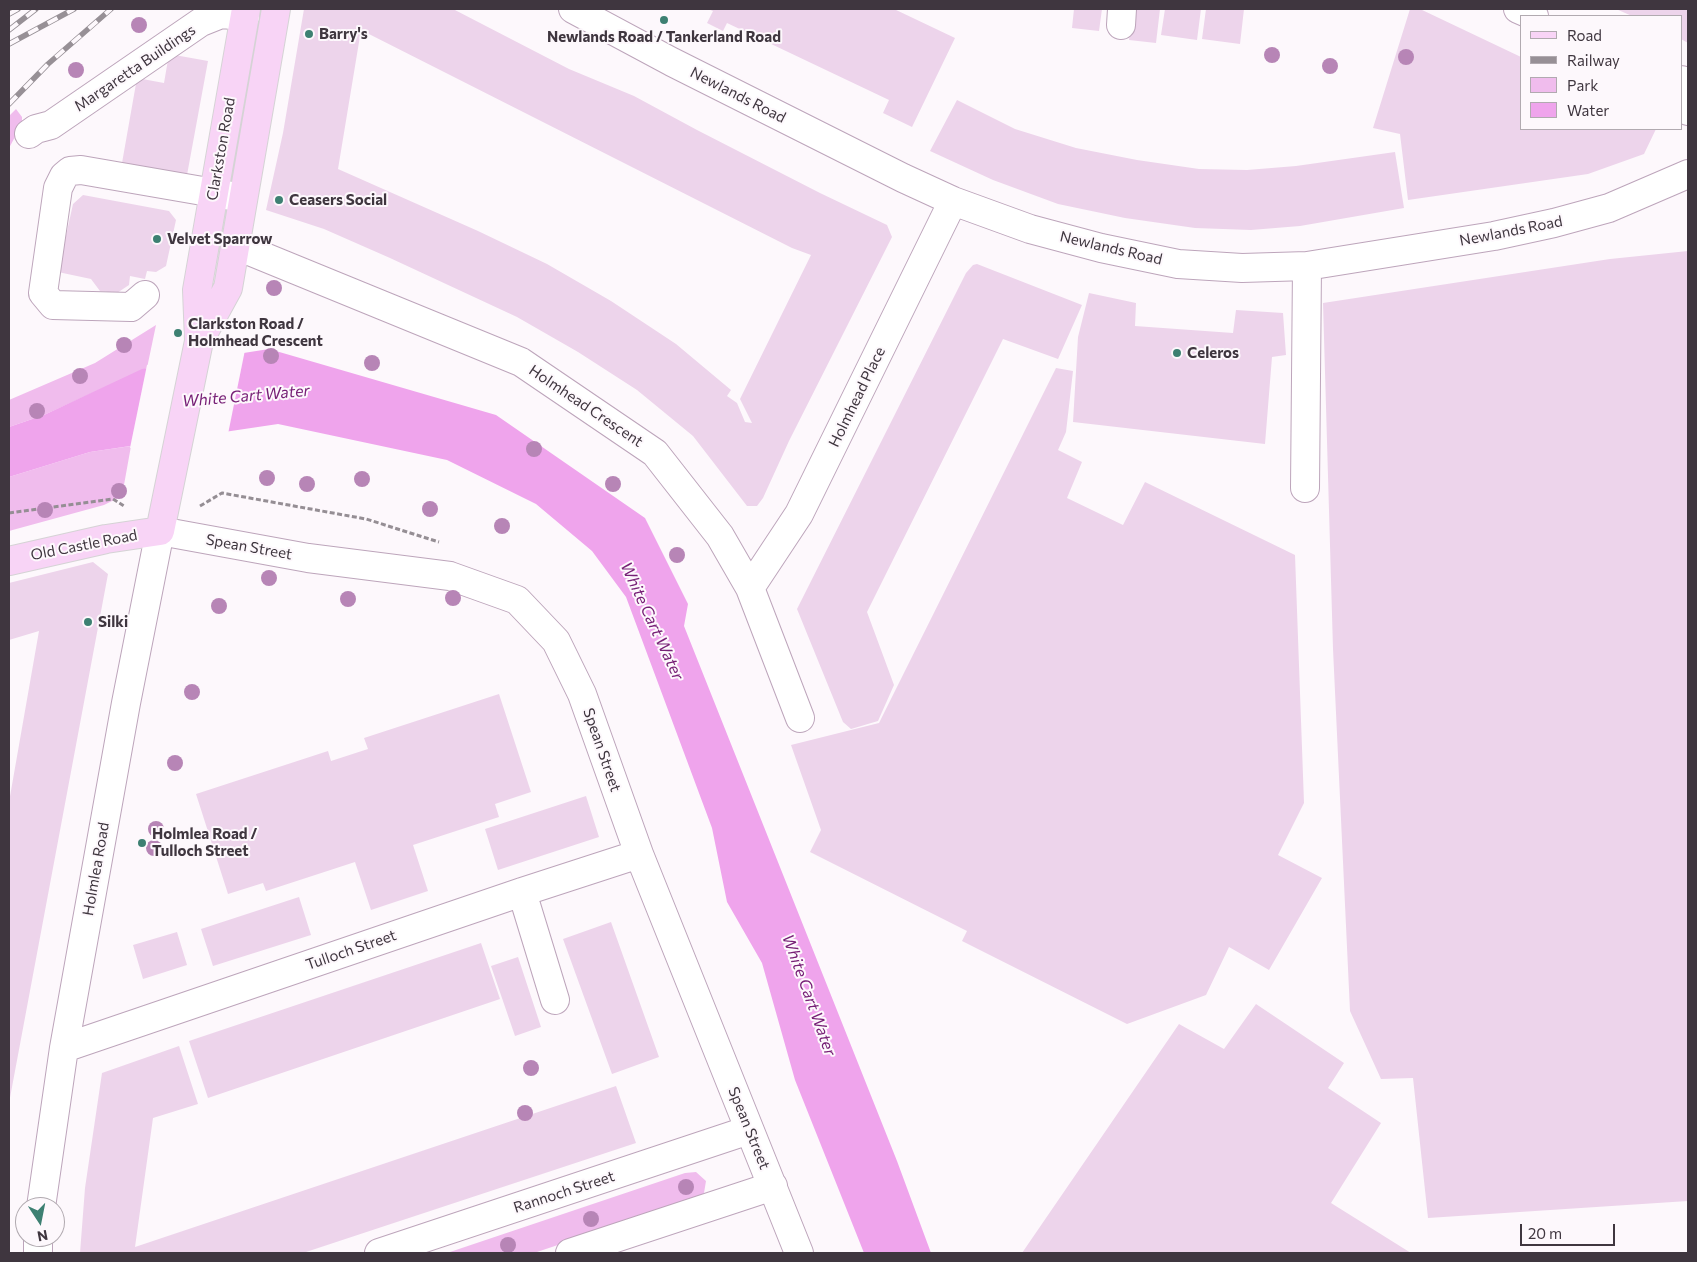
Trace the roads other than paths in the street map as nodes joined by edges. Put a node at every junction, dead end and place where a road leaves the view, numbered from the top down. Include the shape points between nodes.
1 (276, 9) edge
2 (573, 9) edge
3 (1518, 9) edge
4 (246, 12) edge
5 (1532, 15) edge
6 (30, 134) dead end
7 (1688, 174) edge
8 (214, 193) junction
9 (243, 198) junction
10 (953, 201) junction
11 (235, 245) junction
12 (1307, 266) junction
13 (145, 295) dead end
14 (199, 341) junction
15 (1305, 488) dead end
16 (160, 532) junction
17 (9, 561) edge
18 (750, 588) junction
19 (800, 718) dead end
20 (639, 854) junction
21 (522, 892) junction
22 (555, 1000) dead end
23 (64, 1048) junction
24 (749, 1130) junction
25 (773, 1186) junction
26 (42, 1197) edge
27 (379, 1253) edge
28 (570, 1253) edge
29 (798, 1253) edge

1 - 9 main road, Clarkston Road
2 - 10 street, Newlands Road via 672,62
3 - 5 street
4 - 6 street, Margaretta Buildings via 221,14 201,22 51,125
4 - 8 main road, Clarkston Road
7 - 12 street, Newlands Road via 1609,208 1554,224
8 - 9 street
8 - 13 street via 81,170 70,171 60,181 43,293 53,305 131,307
8 - 14 main road, Clarkston Road via 197,290
9 - 11 main road, Clarkston Road
10 - 12 street, Newlands Road via 1039,231 1178,264 1242,268
10 - 18 street, Holmhead Place via 799,514
11 - 14 main road, Clarkston Road via 228,288
11 - 18 street, Holmhead Crescent via 521,362 655,452 720,536
12 - 15 street
14 - 16 main road
16 - 17 main road, Old Castle Road via 106,539
16 - 20 street, Spean Street via 308,558 450,576 517,600 556,641 582,694
16 - 23 street, Holmlea Road
18 - 19 street, Holmhead Crescent
20 - 21 street, Tulloch Street
20 - 24 street, Spean Street
21 - 22 street
21 - 23 street, Tulloch Street
23 - 26 street, Holmlea Road
24 - 25 street, Spean Street
24 - 27 street, Rannoch Street
25 - 28 street
25 - 29 street, Spean Street

